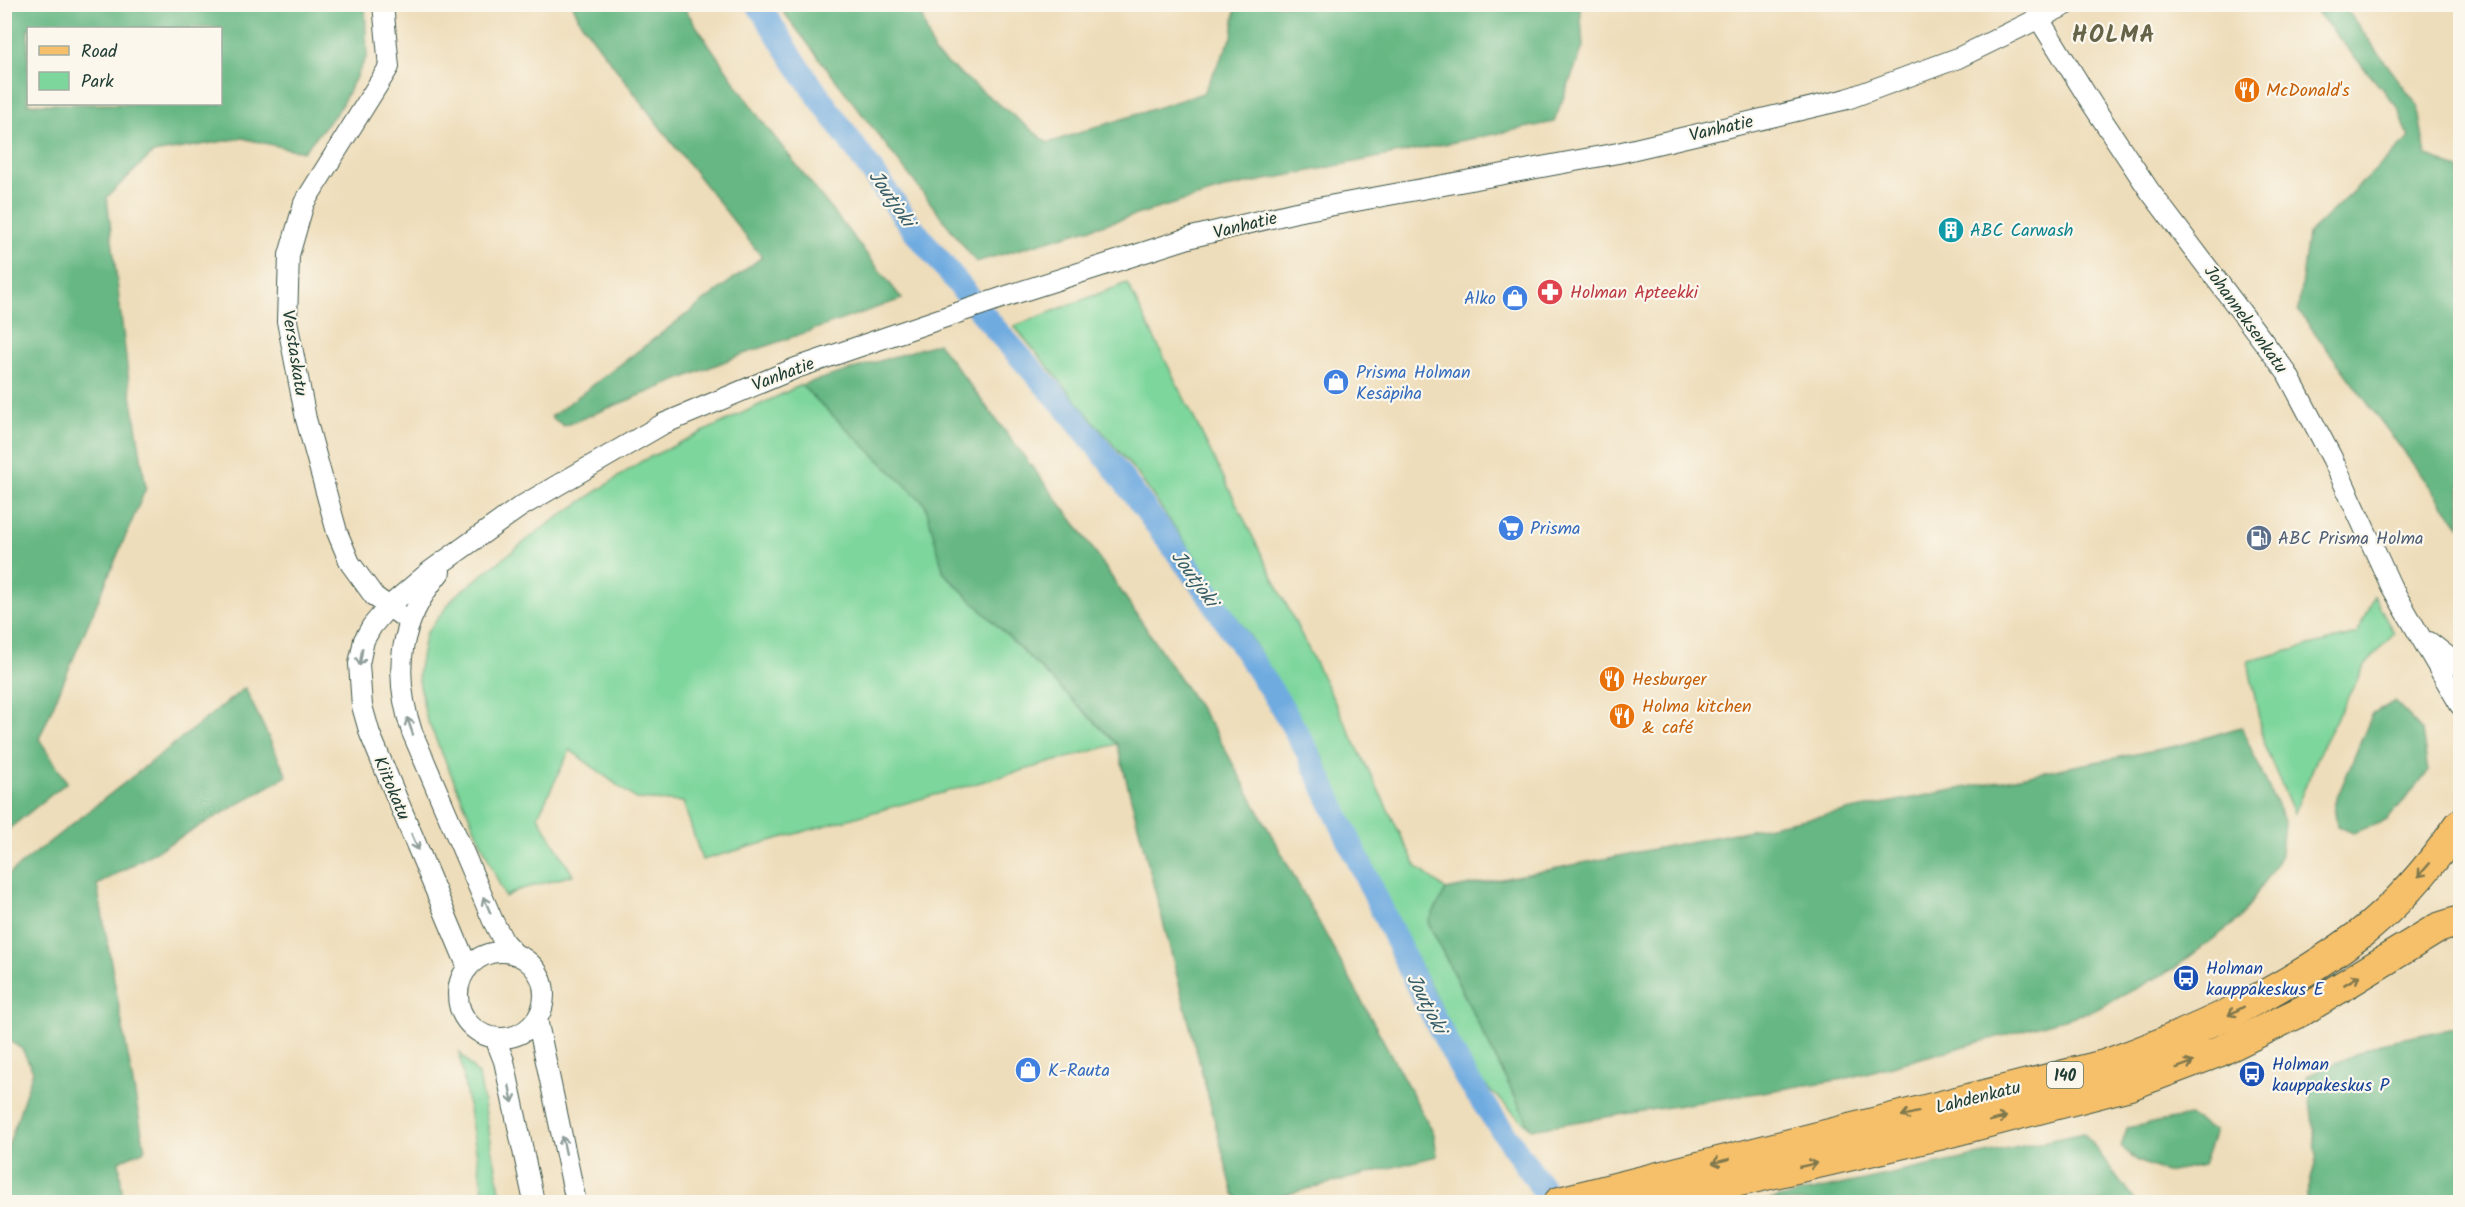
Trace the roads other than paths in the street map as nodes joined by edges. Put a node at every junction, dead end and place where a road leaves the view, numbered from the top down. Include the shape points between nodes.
1 (383, 4) edge
2 (2068, 4) edge
3 (2040, 19) junction
4 (460, 551) junction
5 (388, 607) junction
6 (410, 622) junction
7 (2421, 637) junction
8 (2460, 666) edge
9 (2460, 705) edge
10 (2460, 825) edge
11 (2460, 921) edge
12 (516, 955) junction
13 (468, 968) junction
14 (537, 1019) junction
15 (495, 1038) junction
16 (534, 1203) edge
17 (576, 1203) edge
18 (1559, 1203) edge
19 (1649, 1203) edge

1 - 5 street, Verstaskatu via 389,67 304,203 289,255 287,321 306,419 337,532 363,584
2 - 3 street, Vanhatie
3 - 4 street, Vanhatie via 1958,58 1847,99 1618,153 1296,212 1192,237 1007,296 796,368 663,424 520,507
3 - 7 street, Johanneksenkatu via 2149,190 2287,373 2332,458 2391,586
4 - 5 street, Vanhatie
4 - 6 street, Vanhatie via 428,586
5 - 6 street, Verstaskatu
5 -> 13 street, Kiitokatu via 364,640 359,664 362,706 370,734
12 -> 6 street via 504,942 494,921 412,732 400,680 401,654
7 - 8 street, Johanneksenkatu
7 - 9 street, Johanneksenkatu
10 -> 18 main road, Lahdenkatu / 140 via 2406,891 2360,934 2231,1014 2167,1042 2104,1065
19 -> 11 main road, Lahdenkatu / 140 via 1939,1135 2130,1085 2218,1052 2291,1016 2438,928
12 - 13 street via 490,954
12 - 14 street via 536,972 542,984 544,996
13 - 15 street via 458,989 462,1014 470,1026
14 - 15 street via 518,1034
17 -> 14 street
15 -> 16 street via 504,1061

